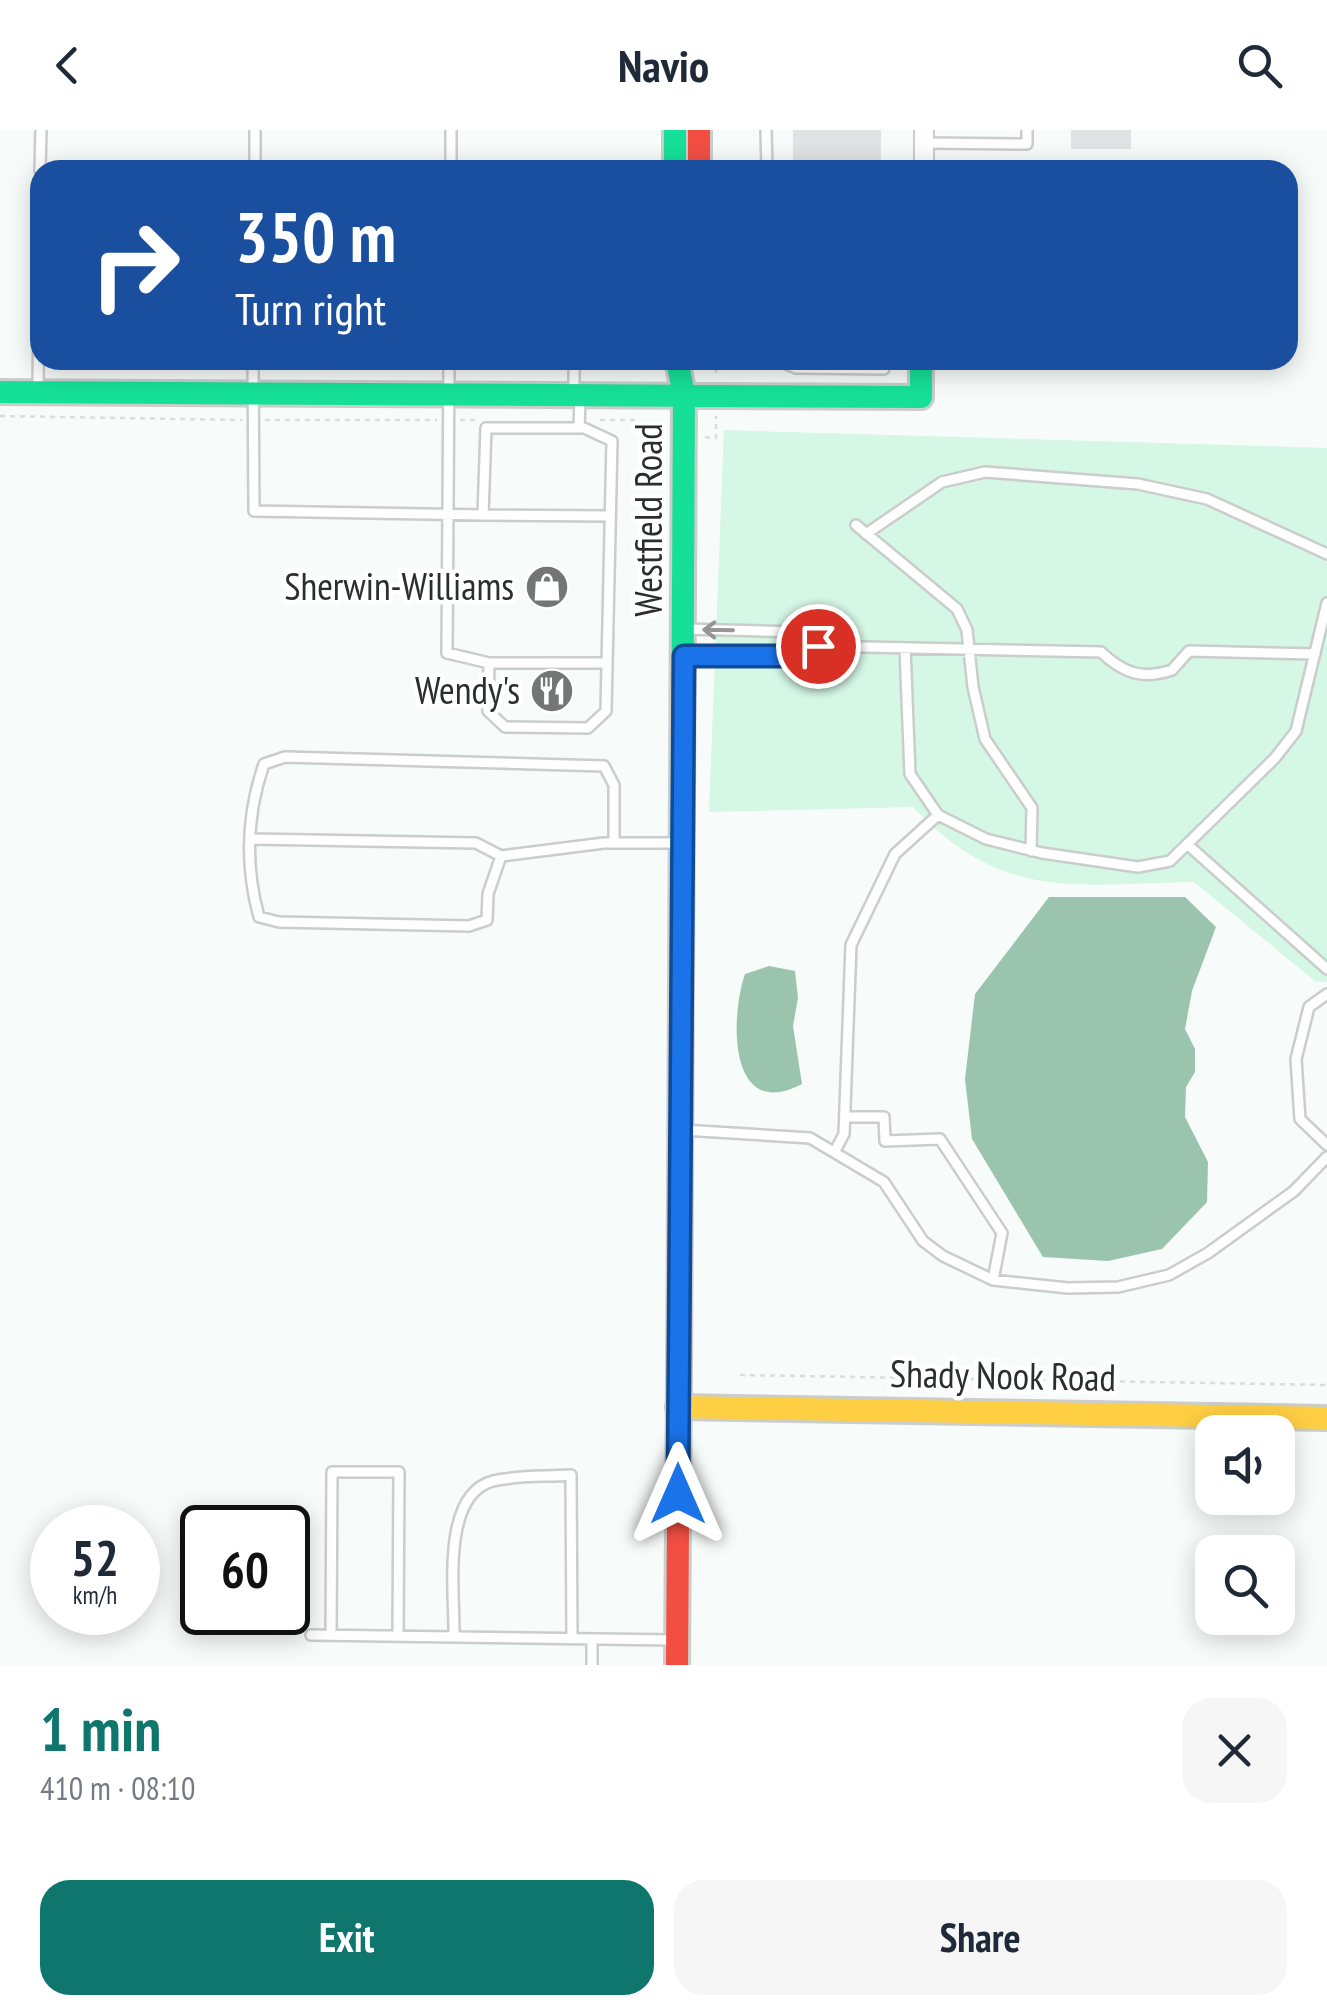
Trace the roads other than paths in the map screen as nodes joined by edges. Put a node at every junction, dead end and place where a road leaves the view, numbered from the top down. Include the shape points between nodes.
1 (41, 130) edge
2 (256, 130) edge
3 (451, 130) edge
4 (675, 130) edge
5 (699, 130) edge
6 (766, 130) edge
7 (1027, 130) edge
8 (924, 136) edge
9 (40, 160) edge
10 (255, 160) edge
11 (451, 160) edge
12 (675, 160) edge
13 (699, 160) edge
14 (766, 160) edge
15 (38, 370) edge
16 (253, 370) edge
17 (450, 370) edge
18 (575, 370) edge
19 (678, 370) edge
20 (693, 370) edge
21 (884, 370) edge
22 (921, 370) edge
23 (0, 392) edge
24 (38, 394) junction
25 (449, 395) junction
26 (577, 395) junction
27 (684, 395) junction
28 (253, 396) junction
29 (884, 396) junction
30 (579, 424) junction
31 (448, 514) junction
32 (483, 515) junction
33 (610, 516) junction
34 (856, 525) dead end
35 (866, 534) junction
36 (1327, 554) edge
37 (1327, 602) edge
38 (684, 629) junction
39 (818, 646) junction
40 (905, 648) junction
41 (969, 649) junction
42 (1315, 654) junction
43 (684, 656) junction
44 (489, 663) junction
45 (607, 663) junction
46 (938, 815) junction
47 (250, 839) junction
48 (682, 842) junction
49 (614, 843) junction
50 (1188, 844) junction
51 (1032, 851) junction
52 (501, 856) junction
53 (1327, 969) edge
54 (1327, 994) edge
55 (845, 1117) junction
56 (680, 1130) junction
57 (1327, 1145) edge
58 (835, 1151) junction
59 (1327, 1158) edge
60 (993, 1280) junction
61 (678, 1407) junction
62 (1327, 1418) edge
63 (311, 1635) dead end
64 (331, 1635) junction
65 (398, 1636) junction
66 (454, 1637) junction
67 (572, 1638) junction
68 (592, 1639) junction
69 (677, 1640) junction
70 (592, 1665) edge
71 (677, 1665) edge

1 - 9 lane
2 - 10 lane
3 - 11 lane
4 - 12 street
5 - 13 street
6 - 14 lane
7 - 8 lane via 1027,144
15 - 24 lane
16 - 28 lane
17 - 25 lane
18 - 26 lane
19 - 27 street, Westfield Road
20 - 27 street, Westfield Road
21 - 29 lane
22 - 29 street via 921,397
23 - 24 street
24 - 28 street
25 - 26 street
25 - 28 street
25 - 31 lane
26 - 27 street
26 - 30 lane
27 - 29 street
27 - 38 street, Westfield Road
28 - 31 lane via 254,511
30 - 32 lane via 486,428
30 - 33 lane via 612,441
31 - 32 lane
31 - 44 lane via 446,652
32 - 33 lane
33 - 45 lane
34 - 35 lane
35 - 36 lane via 942,482 986,472 1138,484 1207,499
35 - 41 lane via 957,609
37 - 42 lane
39 -> 38 lane via 798,632
38 - 43 street, Westfield Road
39 - 40 lane
39 - 43 lane via 795,656
40 - 41 lane
40 - 46 lane via 910,774
41 - 42 lane via 1101,652 1137,676 1172,670 1188,652
41 - 51 lane via 985,739 1032,808
42 - 50 lane via 1296,731
43 - 48 street, Westfield Road
44 - 45 lane
44 - 45 lane via 488,711 505,727 572,728 588,728 606,711
46 - 51 lane via 986,840
46 - 55 lane via 895,854 851,945
47 - 49 lane via 264,764 285,757 604,766 614,785
47 - 52 lane via 476,843
47 - 52 lane via 258,917 279,922 469,926 487,920
48 - 49 lane
48 - 56 street, Westfield Road
49 - 52 lane
50 - 51 lane via 1170,862 1138,867
50 - 53 lane
54 - 57 lane via 1309,1007 1296,1060 1300,1120
55 - 58 lane
55 - 60 lane via 884,1116 885,1141 940,1139 1002,1233
56 - 58 lane via 810,1138
56 - 61 street, Westfield Road
58 - 60 lane via 884,1182 924,1241
59 - 60 lane via 1294,1192 1169,1276 1118,1287
61 - 62 street, Shady Nook Road
61 - 69 street, Westfield Road
63 - 64 lane
64 - 65 lane
64 - 65 lane via 332,1472 398,1472
65 - 66 lane
66 - 67 lane
66 - 67 lane via 454,1546 476,1490 492,1481 571,1475
67 - 68 lane
68 - 69 lane
68 - 70 lane
69 - 71 street, Westfield Road

